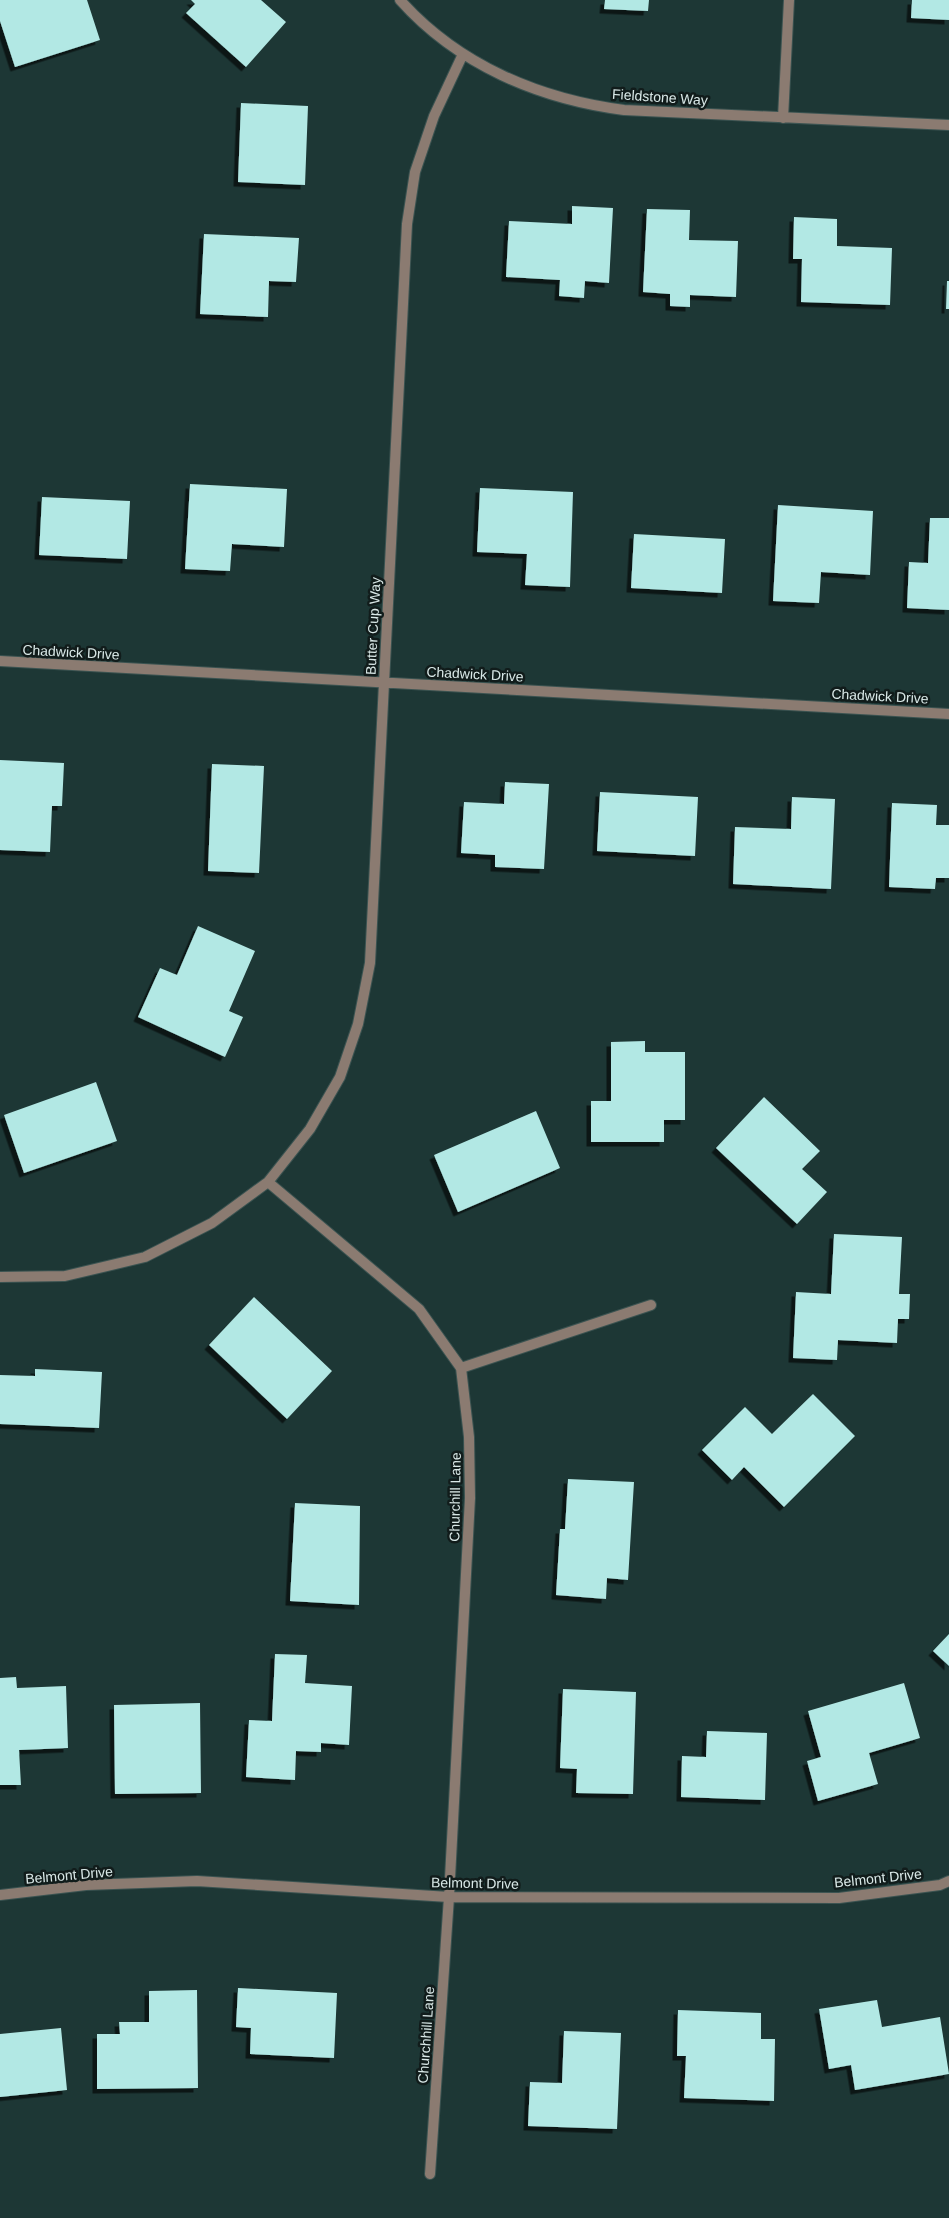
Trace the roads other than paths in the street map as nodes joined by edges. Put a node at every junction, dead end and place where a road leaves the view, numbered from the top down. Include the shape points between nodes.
1 (400, 0) edge
2 (789, 0) edge
3 (463, 54) junction
4 (783, 118) junction
5 (949, 125) edge
6 (0, 661) edge
7 (384, 683) junction
8 (949, 714) edge
9 (268, 1182) junction
10 (0, 1277) edge
11 (651, 1305) dead end
12 (461, 1368) junction
13 (949, 1881) edge
14 (0, 1895) edge
15 (449, 1897) junction
16 (430, 2174) dead end

1 - 3 street, Fieldstone Way
2 - 4 street
3 - 4 street, Fieldstone Way via 533,90 590,106
3 - 7 street, Butter Cup Way via 434,116 414,172 407,224
4 - 5 street, Fieldstone Way
6 - 7 street, Chadwick Drive
7 - 8 street, Chadwick Drive
7 - 9 street, Butter Cup Way via 370,963 358,1024 340,1077 310,1129
9 - 10 street, Butter Cup Way via 212,1224 145,1257 65,1276
9 - 12 street, Churchill Lane via 419,1309
11 - 12 street
12 - 15 street, Churchill Lane via 470,1436 470,1498
13 - 15 street, Belmont Drive via 940,1885 839,1898
14 - 15 street, Belmont Drive via 86,1885 197,1881
15 - 16 street, Churchhill Lane

